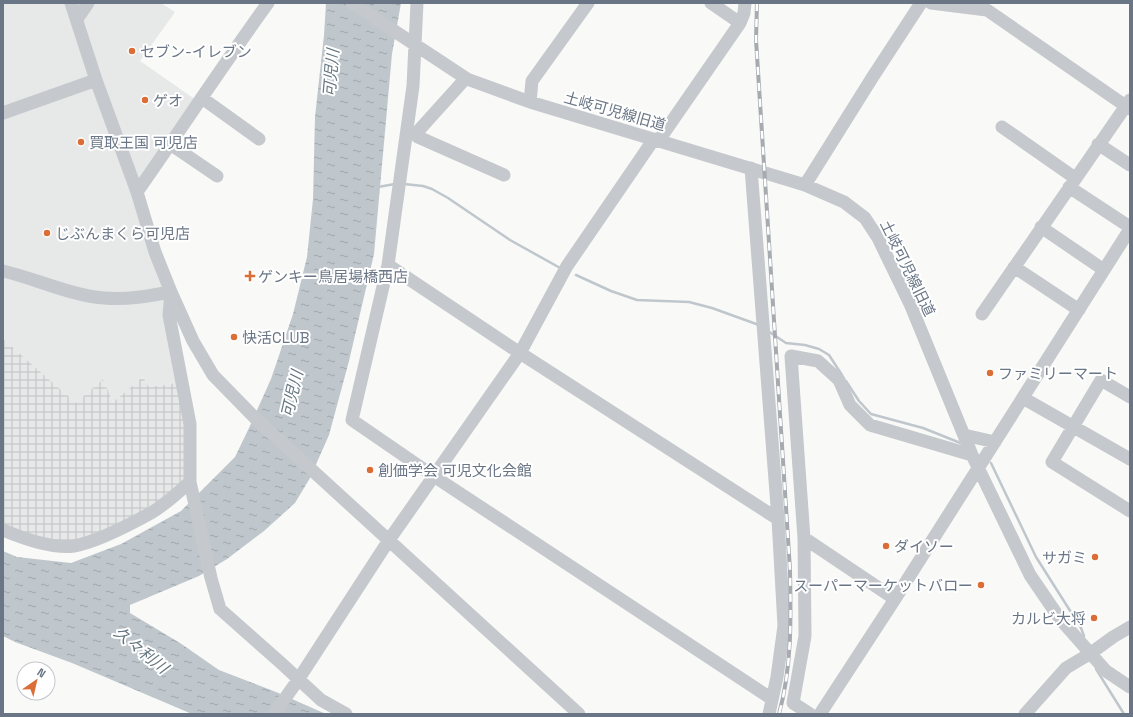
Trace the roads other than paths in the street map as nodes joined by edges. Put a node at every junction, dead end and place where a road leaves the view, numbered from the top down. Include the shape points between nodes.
1 (71, 3) edge
2 (88, 3) edge
3 (268, 3) edge
4 (352, 3) edge
5 (417, 3) edge
6 (588, 3) edge
7 (711, 3) edge
8 (745, 3) edge
9 (922, 3) edge
10 (931, 3) edge
11 (77, 19) junction
12 (740, 23) junction
13 (416, 45) junction
14 (466, 78) junction
15 (96, 80) junction
16 (202, 98) junction
17 (530, 102) junction
18 (1128, 105) edge
19 (3, 113) edge
20 (1002, 127) dead end
21 (259, 139) dead end
22 (656, 140) junction
23 (170, 144) junction
24 (1098, 144) junction
25 (1130, 166) edge
26 (751, 168) junction
27 (504, 175) dead end
28 (217, 176) dead end
29 (1072, 182) junction
30 (804, 185) junction
31 (137, 192) junction
32 (1041, 227) junction
33 (1130, 228) edge
34 (388, 265) junction
35 (1014, 267) junction
36 (1104, 270) junction
37 (3, 271) edge
38 (171, 292) junction
39 (1079, 310) junction
40 (982, 314) dead end
41 (520, 353) junction
42 (1130, 397) edge
43 (1023, 398) junction
44 (1073, 426) junction
45 (965, 437) junction
46 (995, 442) junction
47 (972, 455) junction
48 (1130, 458) edge
49 (978, 468) junction
50 (435, 477) junction
51 (190, 482) junction
52 (1130, 511) edge
53 (778, 519) junction
54 (3, 530) edge
55 (804, 538) junction
56 (389, 540) junction
57 (895, 599) junction
58 (1130, 627) edge
59 (1091, 653) junction
60 (295, 684) junction
61 (1130, 687) edge
62 (772, 699) junction
63 (274, 714) edge
64 (346, 714) edge
65 (579, 714) edge
66 (769, 714) edge
67 (810, 714) edge
68 (820, 714) edge
69 (1025, 714) edge

1 - 11 street
2 - 11 street
3 - 16 street
4 - 13 street, 土岐可児線旧道
5 - 13 street
6 - 17 street via 532,81
7 - 12 street
8 - 12 street
9 - 30 street
10 - 18 street via 987,10
11 - 15 street
12 - 22 street
13 - 14 street, 土岐可児線旧道
13 - 34 street via 413,86
14 - 17 street, 土岐可児線旧道
14 - 27 street via 420,129 418,137
15 - 19 street
15 - 31 street
16 - 21 street
16 - 23 street
17 - 22 street, 土岐可児線旧道
18 - 24 street
20 - 29 street
22 - 26 street, 土岐可児線旧道
22 - 41 street via 567,266
23 - 28 street
23 - 31 street
24 - 25 street
24 - 29 street
26 - 30 street, 土岐可児線旧道
26 - 53 street
29 - 32 street
29 - 33 street
30 - 45 street, 土岐可児線旧道 via 844,202 865,218 878,238 911,306
31 - 38 street via 155,252
32 - 35 street
32 - 36 street
33 - 36 street
34 - 41 street
34 - 50 street via 352,420
35 - 39 street
35 - 40 street
36 - 39 street
37 - 38 street via 76,293 104,298 129,299
38 - 51 street via 169,315 190,424
38 - 56 street via 193,341 213,375 255,418
39 - 43 street
41 - 50 street
41 - 53 street
42 - 44 street via 1101,380
43 - 44 street
43 - 46 street
44 - 48 street
44 - 52 street via 1052,462
45 - 46 street
45 - 47 street, 土岐可児線旧道
46 - 49 street
47 - 49 street, 土岐可児線旧道
47 - 55 street via 870,425 850,405 840,380 818,361 792,356
49 - 57 street
49 - 59 street, 土岐可児線旧道 via 1030,575 1060,620
50 - 56 street
50 - 62 street
51 - 54 street via 150,514 99,539 73,546 43,543
51 - 60 street via 220,609
53 - 62 street via 784,626
55 - 57 street
55 - 67 street via 805,636 793,703
56 - 60 street
56 - 65 street
57 - 68 street
58 - 59 street
59 - 61 street, 土岐可児線旧道 via 1106,671
59 - 69 street via 1066,668
60 - 63 street
60 - 64 street
62 - 66 street

